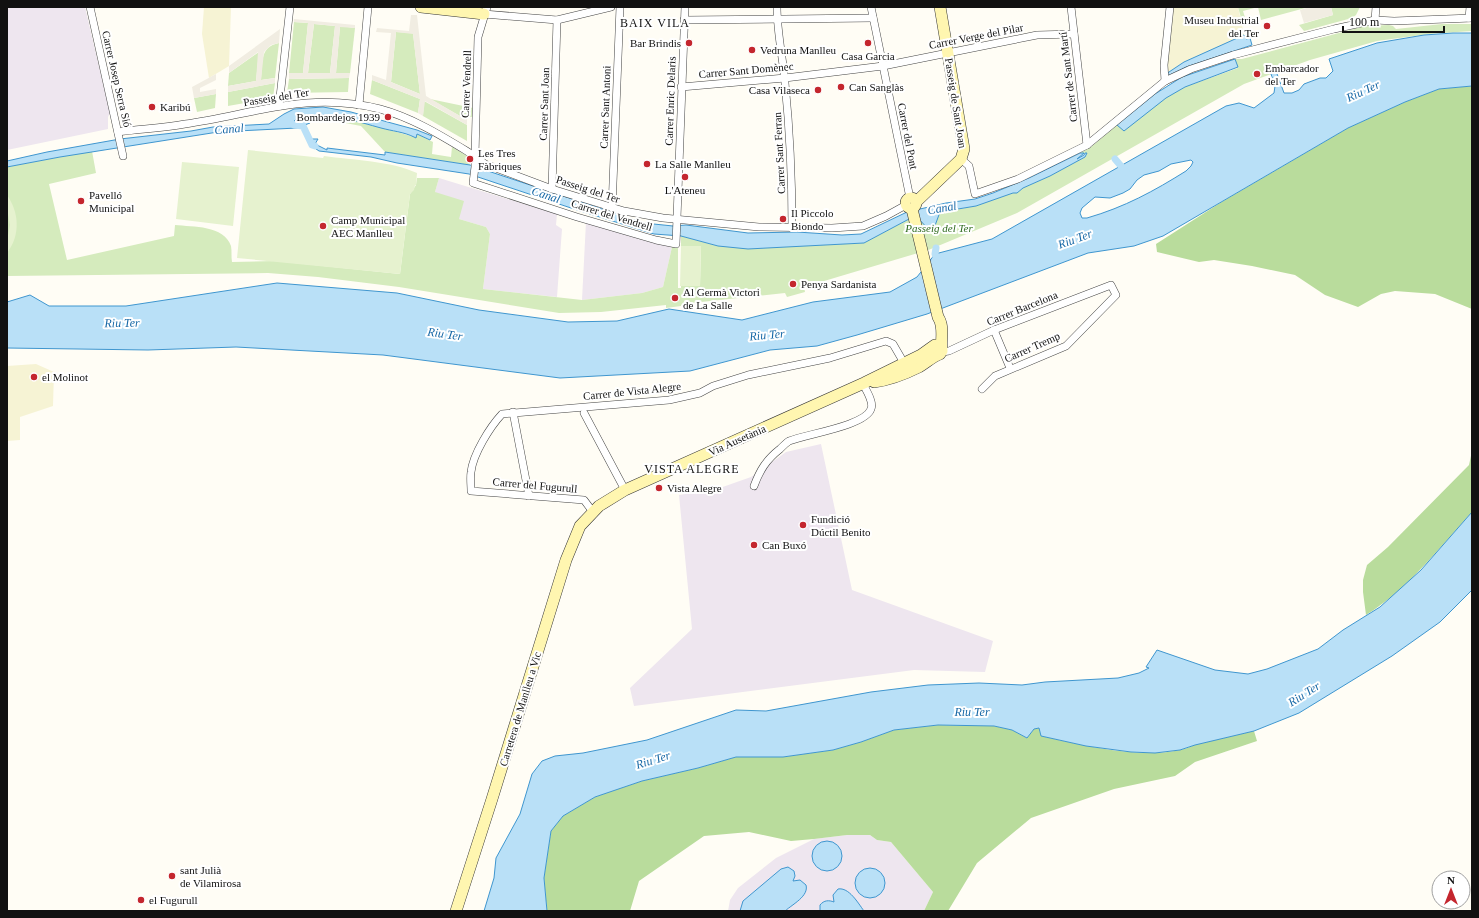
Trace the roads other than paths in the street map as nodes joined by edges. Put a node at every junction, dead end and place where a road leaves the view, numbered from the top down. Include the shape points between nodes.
1 (90, 7) edge
2 (290, 7) edge
3 (368, 7) edge
4 (421, 7) edge
5 (611, 7) edge
6 (620, 7) edge
7 (684, 7) edge
8 (777, 7) edge
9 (871, 7) edge
10 (940, 7) edge
11 (1071, 7) edge
12 (1170, 7) edge
13 (1376, 7) edge
14 (1470, 7) edge
15 (486, 10) edge
16 (873, 18) junction
17 (1471, 18) edge
18 (557, 20) junction
19 (684, 20) junction
20 (777, 20) junction
21 (1375, 20) junction
22 (1074, 34) junction
23 (948, 52) junction
24 (883, 66) junction
25 (785, 78) junction
26 (1165, 81) junction
27 (682, 87) junction
28 (359, 105) junction
29 (279, 106) junction
30 (119, 135) junction
31 (1088, 145) junction
32 (123, 156) dead end
33 (475, 156) junction
34 (961, 159) junction
35 (552, 189) junction
36 (911, 205) junction
37 (612, 208) junction
38 (677, 223) junction
39 (792, 228) junction
40 (1111, 285) joint
41 (994, 330) junction
42 (937, 349) junction
43 (904, 363) junction
44 (1010, 368) junction
45 (864, 383) junction
46 (982, 389) dead end
47 (513, 412) junction
48 (584, 413) dead end
49 (754, 486) dead end
50 (625, 490) junction
51 (471, 491) joint
52 (529, 496) junction
53 (593, 512) junction
54 (456, 911) edge

1 - 30 street, Carrer Josep Serra Sió
2 - 29 street
3 - 28 street
4 - 15 street
5 - 18 street
6 - 37 street, Carrer Sant Antoni
7 - 19 street, Carrer Enric Delaris
8 - 20 street, Carrer Sant Ferran
9 - 16 street, Carrer del Pont
10 - 23 street, Passeig de Sant Joan
11 - 22 street, Carrer de Sant Martí
12 - 26 street via 1164,65
13 - 21 street
14 - 17 street
15 - 18 street
15 - 33 street, Carrer Vendrell via 478,37
16 - 20 street
16 - 24 street, Carrer del Pont
17 - 21 street
18 - 35 street, Carrer Sant Joan
19 - 20 street
19 - 27 street, Carrer Enric Delaris
20 - 25 street, Carrer Sant Ferran
21 - 26 street via 1233,55
22 - 23 street, Carrer Verge del Pilar via 1037,35
22 - 31 street, Carrer de Sant Martí
23 - 24 street, Carrer Verge del Pilar
23 - 34 street, Passeig de Sant Joan via 964,144
24 - 25 street, Carrer Sant Domènec
24 - 36 street, Carrer del Pont
25 - 27 street, Carrer Sant Domènec
25 - 39 street, Carrer Sant Ferran via 790,139
26 - 31 street
27 - 38 street, Carrer Enric Delaris
28 - 29 street, Passeig del Ter via 316,102
28 - 33 street, Passeig del Ter via 402,117
29 - 30 street, Passeig del Ter
30 - 32 street, Carrer Josep Serra Sió
31 - 34 street, Passeig de Sant Joan via 1018,179 975,194 969,166
33 - 35 street, Passeig del Ter via 485,164
33 - 38 street, Carrer del Vendrell via 473,183 576,217 676,244
34 - 36 street
35 - 37 street, Passeig del Ter
36 - 39 street, Passeig del Ter via 863,226
36 - 42 street via 942,325
37 - 38 street, Passeig del Ter
38 - 39 street, Passeig del Ter
40 - 41 street, Carrer Barcelona
40 - 44 street, Carrer Tremp via 1116,295 1066,346
41 - 42 street, Carrer Barcelona via 950,351
41 - 44 street
42 - 43 street, Via Ausetània
42 - 45 street, Via Ausetània via 919,367 892,378
43 - 45 street, Via Ausetània
43 - 47 street, Carrer de Vista Alegre via 893,344 886,341 830,358 748,375 700,393 669,400
44 - 46 street, Carrer Tremp via 995,376
45 - 49 street via 871,403 866,416 850,424 789,442 768,458
45 - 50 street, Via Ausetània
47 - 51 street, Carrer de Vista Alegre via 502,414 498,418 474,458
47 - 52 street
48 - 50 street
50 - 53 street, Via Ausetània
51 - 52 street, Carrer del Fugurull
52 - 53 street, Carrer del Fugurull via 584,500
53 - 54 street, Carretera de Manlleu a Vic via 580,526 566,560

